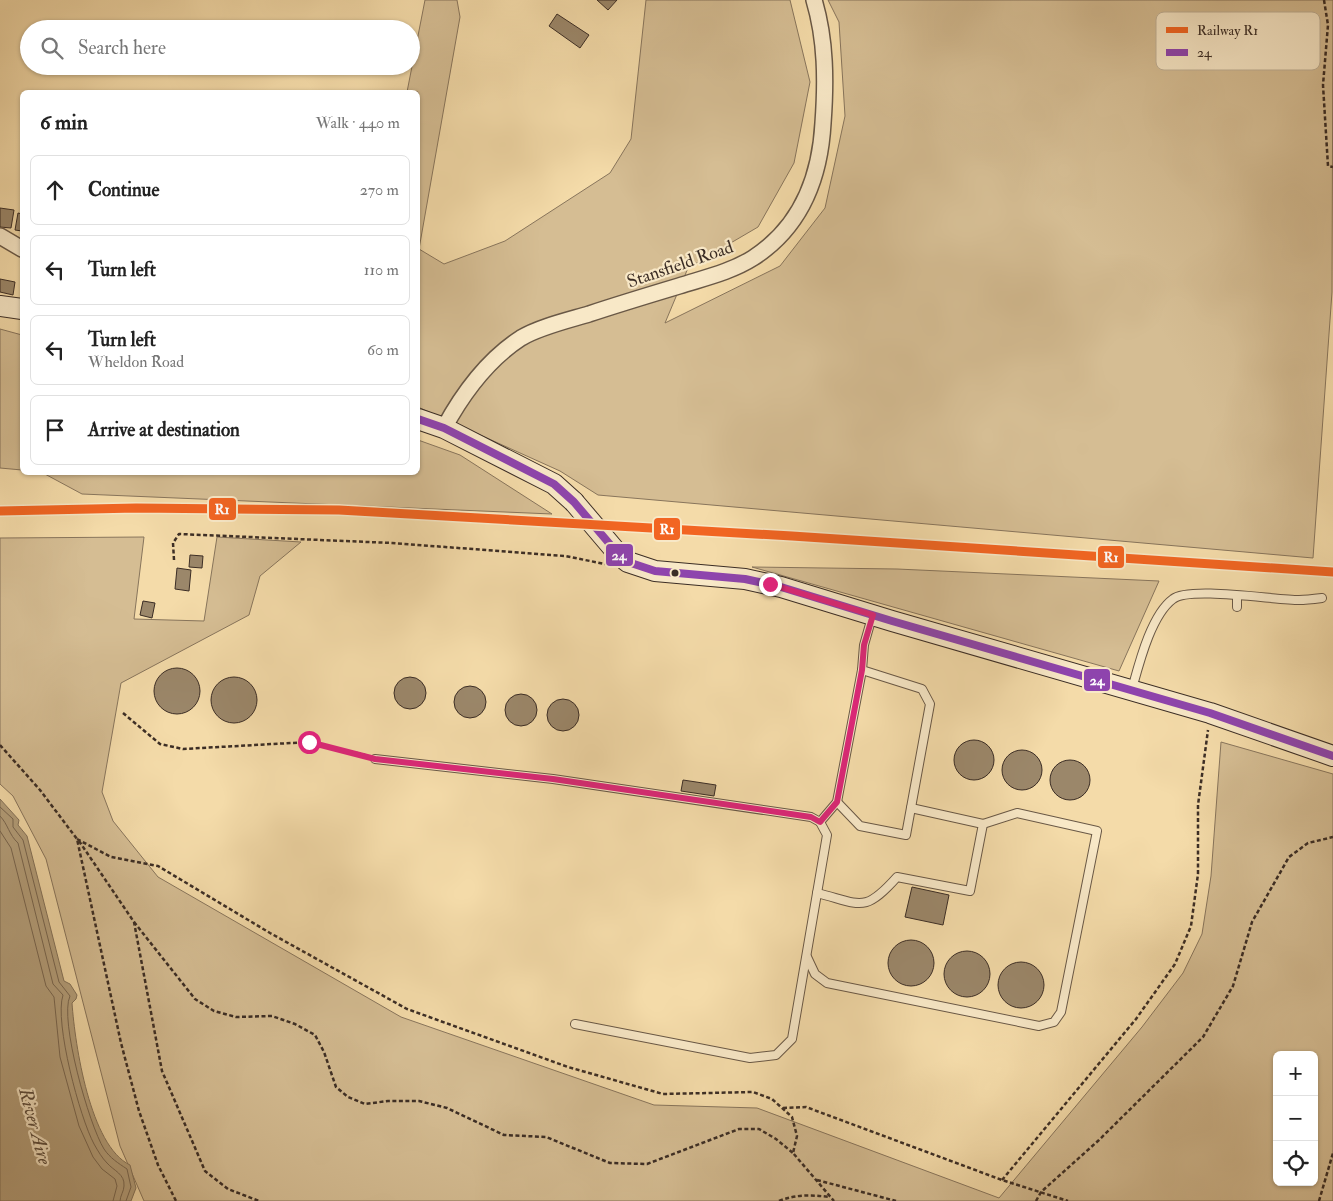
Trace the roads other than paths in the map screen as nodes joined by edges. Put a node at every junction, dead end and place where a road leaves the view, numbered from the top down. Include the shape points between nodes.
1 (814, 0) edge
2 (0, 236) edge
3 (20, 248) edge
4 (0, 306) edge
5 (20, 309) edge
6 (420, 420) edge
7 (444, 428) junction
8 (1236, 596) junction
9 (1322, 598) dead end
10 (1237, 607) dead end
11 (873, 615) junction
12 (862, 670) junction
13 (1132, 689) junction
14 (1333, 756) edge
15 (375, 759) road end
16 (837, 802) junction
17 (911, 808) junction
18 (820, 822) junction
19 (983, 824) junction
20 (817, 893) junction
21 (807, 957) junction
22 (575, 1024) dead end

1 - 7 street, Stansfield Road via 822,26 826,91 822,146 812,188 777,240 752,259 724,272 523,337 494,359 474,380
2 - 3 street
4 - 5 street
6 - 7 street
7 - 11 street, bridge via 554,484 574,502 614,560 655,571 770,584
8 - 9 lane via 1300,600
8 - 10 lane
8 - 13 lane via 1192,593 1175,597 1165,605 1139,663
11 - 12 lane via 864,645
11 - 13 street
12 - 16 lane
12 - 17 lane via 922,689 927,695 929,718
13 - 14 street via 1210,712
15 - 18 lane via 553,779 811,817
16 - 17 lane via 860,826 906,835
16 - 18 lane
17 - 19 lane
18 - 20 lane via 827,835
19 - 20 lane via 970,891 897,877 875,900 864,904
19 - 21 lane via 1017,813 1097,831 1061,1012 1054,1022 1039,1026 826,983 815,974
20 - 21 lane
21 - 22 lane via 792,1039 776,1055 750,1058

